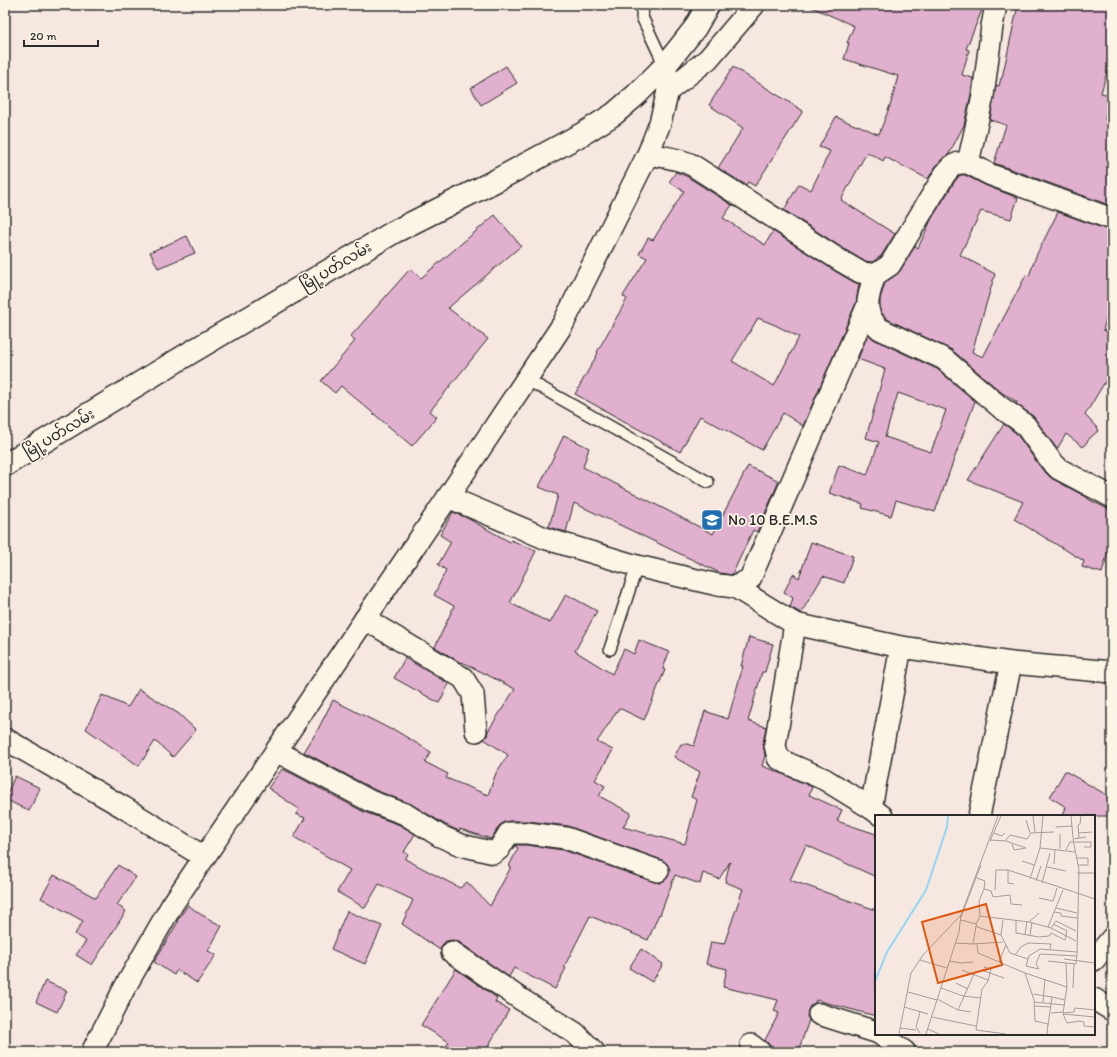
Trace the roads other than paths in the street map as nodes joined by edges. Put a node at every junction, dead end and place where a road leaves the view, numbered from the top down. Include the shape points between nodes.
1 (643, 5) edge
2 (708, 5) edge
3 (754, 5) edge
4 (996, 5) edge
5 (665, 66) junction
6 (668, 91) junction
7 (648, 154) junction
8 (968, 162) junction
9 (1112, 219) edge
10 (875, 276) junction
11 (867, 307) junction
12 (526, 379) junction
13 (5, 466) edge
14 (708, 482) dead end
15 (448, 497) junction
16 (1112, 498) edge
17 (637, 566) junction
18 (735, 587) junction
19 (365, 619) junction
20 (796, 624) junction
21 (901, 647) junction
22 (610, 649) dead end
23 (1011, 663) junction
24 (1112, 672) edge
25 (476, 731) dead end
26 (5, 739) edge
27 (276, 752) junction
28 (877, 812) edge
29 (980, 815) edge
30 (204, 857) junction
31 (658, 871) dead end
32 (1112, 938) edge
33 (452, 952) dead end
34 (1095, 959) edge
35 (1095, 1000) edge
36 (1112, 1010) edge
37 (819, 1014) dead end
38 (875, 1032) edge
39 (881, 1035) edge
40 (92, 1052) edge
41 (594, 1052) edge
42 (905, 1052) edge

1 - 5 lane via 642,17
2 - 5 main road, မြို့ပတ်လမ်း via 695,28
3 - 6 street via 708,59
4 - 8 street via 983,96
5 - 6 street
5 - 13 main road, မြို့ပတ်လမ်း via 627,104 584,133 394,232
6 - 7 street via 660,124
7 - 10 street via 684,160 841,261 860,272
7 - 12 street via 563,324
8 - 9 street via 991,175
8 - 10 street via 952,166 945,174 890,265
10 - 11 street
11 - 16 street via 874,324 880,329 944,359 1016,418 1059,469
11 - 18 street via 750,579
12 - 14 lane
12 - 15 street
15 - 17 street via 547,539
15 - 19 street
17 - 18 street
17 - 22 lane
18 - 20 street
19 - 25 street via 463,678 473,694
19 - 27 street
20 - 21 street
20 - 28 street via 775,745 778,758 824,779
21 - 23 street
21 - 28 street
23 - 24 street
23 - 29 street
26 - 30 street
27 - 30 street
27 - 31 street via 370,801 405,814 440,836 461,845 494,853 509,833 566,838
30 - 40 street via 172,905 124,989
32 - 34 street
33 - 41 street via 575,1033
35 - 36 street
37 - 38 street
39 - 42 street

